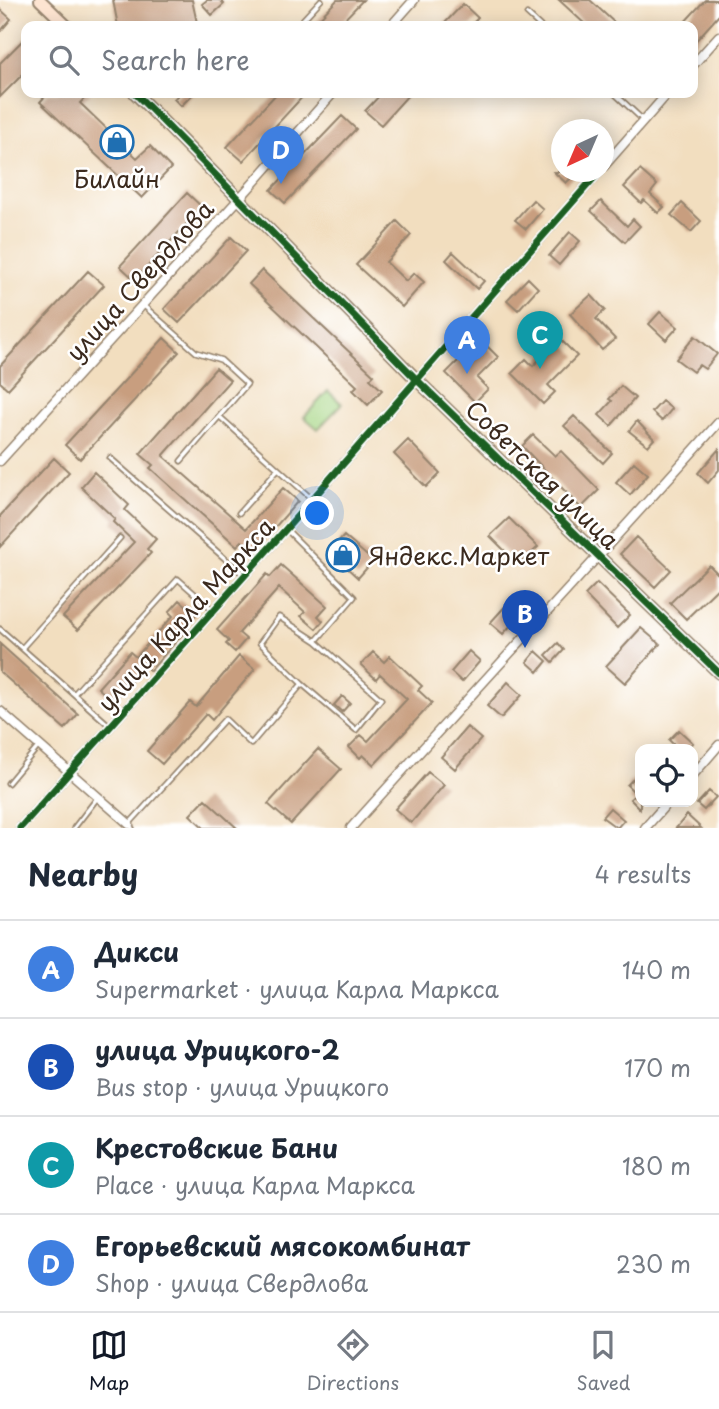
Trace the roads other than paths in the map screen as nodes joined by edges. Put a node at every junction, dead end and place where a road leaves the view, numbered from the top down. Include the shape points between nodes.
1 (40, 0) edge
2 (321, 0) edge
3 (414, 0) edge
4 (527, 14) dead end
5 (62, 21) edge
6 (302, 21) edge
7 (395, 21) edge
8 (535, 21) edge
9 (719, 36) edge
10 (698, 59) edge
11 (140, 98) edge
12 (329, 98) edge
13 (620, 98) edge
14 (664, 98) edge
15 (644, 120) junction
16 (614, 154) edge
17 (590, 182) edge
18 (240, 198) junction
19 (142, 305) junction
20 (416, 379) junction
21 (220, 417) junction
22 (719, 422) edge
23 (110, 458) dead end
24 (0, 461) edge
25 (181, 461) dead end
26 (278, 469) junction
27 (312, 500) junction
28 (239, 513) dead end
29 (286, 529) junction
30 (120, 538) dead end
31 (600, 556) junction
32 (245, 576) junction
33 (214, 610) junction
34 (0, 629) edge
35 (316, 641) junction
36 (22, 648) junction
37 (719, 673) edge
38 (302, 684) junction
39 (74, 694) junction
40 (0, 711) edge
41 (111, 726) junction
42 (40, 746) junction
43 (719, 746) edge
44 (698, 769) edge
45 (70, 772) junction
46 (8, 783) dead end
47 (98, 797) junction
48 (664, 807) edge
49 (130, 826) edge
50 (20, 828) edge
51 (74, 828) edge
52 (351, 828) edge
53 (645, 828) edge

1 - 5 street
2 - 6 lane
3 - 7 street
4 - 8 lane
9 - 10 street
11 - 18 street, Советская улица
12 - 18 street, улица Свердлова
13 - 15 lane
14 - 15 street
15 - 16 street
17 - 20 street, улица Карла Маркса
18 - 19 street, улица Свердлова
18 - 20 street, Советская улица
19 - 21 lane via 195,352 220,360 247,384
19 - 24 street, улица Свердлова
20 - 27 street, улица Карла Маркса
20 - 31 street, Советская улица
21 - 25 lane
21 - 26 lane
22 - 31 street
23 - 32 lane
26 - 27 lane
26 - 28 lane
27 - 29 street, улица Карла Маркса
29 - 32 street, улица Карла Маркса
29 - 35 lane via 354,597
30 - 36 lane
31 - 37 street, Советская улица
31 - 52 street
32 - 33 street, улица Карла Маркса
33 - 39 lane via 178,579
33 - 41 street, улица Карла Маркса
34 - 36 lane
35 - 38 lane via 279,617 260,643
35 - 38 lane via 381,699 356,730
36 - 39 lane
38 - 49 lane via 251,744 225,719
39 - 41 lane
40 - 42 street
41 - 45 street, улица Карла Маркса
42 - 45 street
42 - 46 lane
43 - 44 street
45 - 47 street
45 - 50 street, улица Карла Маркса
47 - 49 street
47 - 51 lane
48 - 53 street

